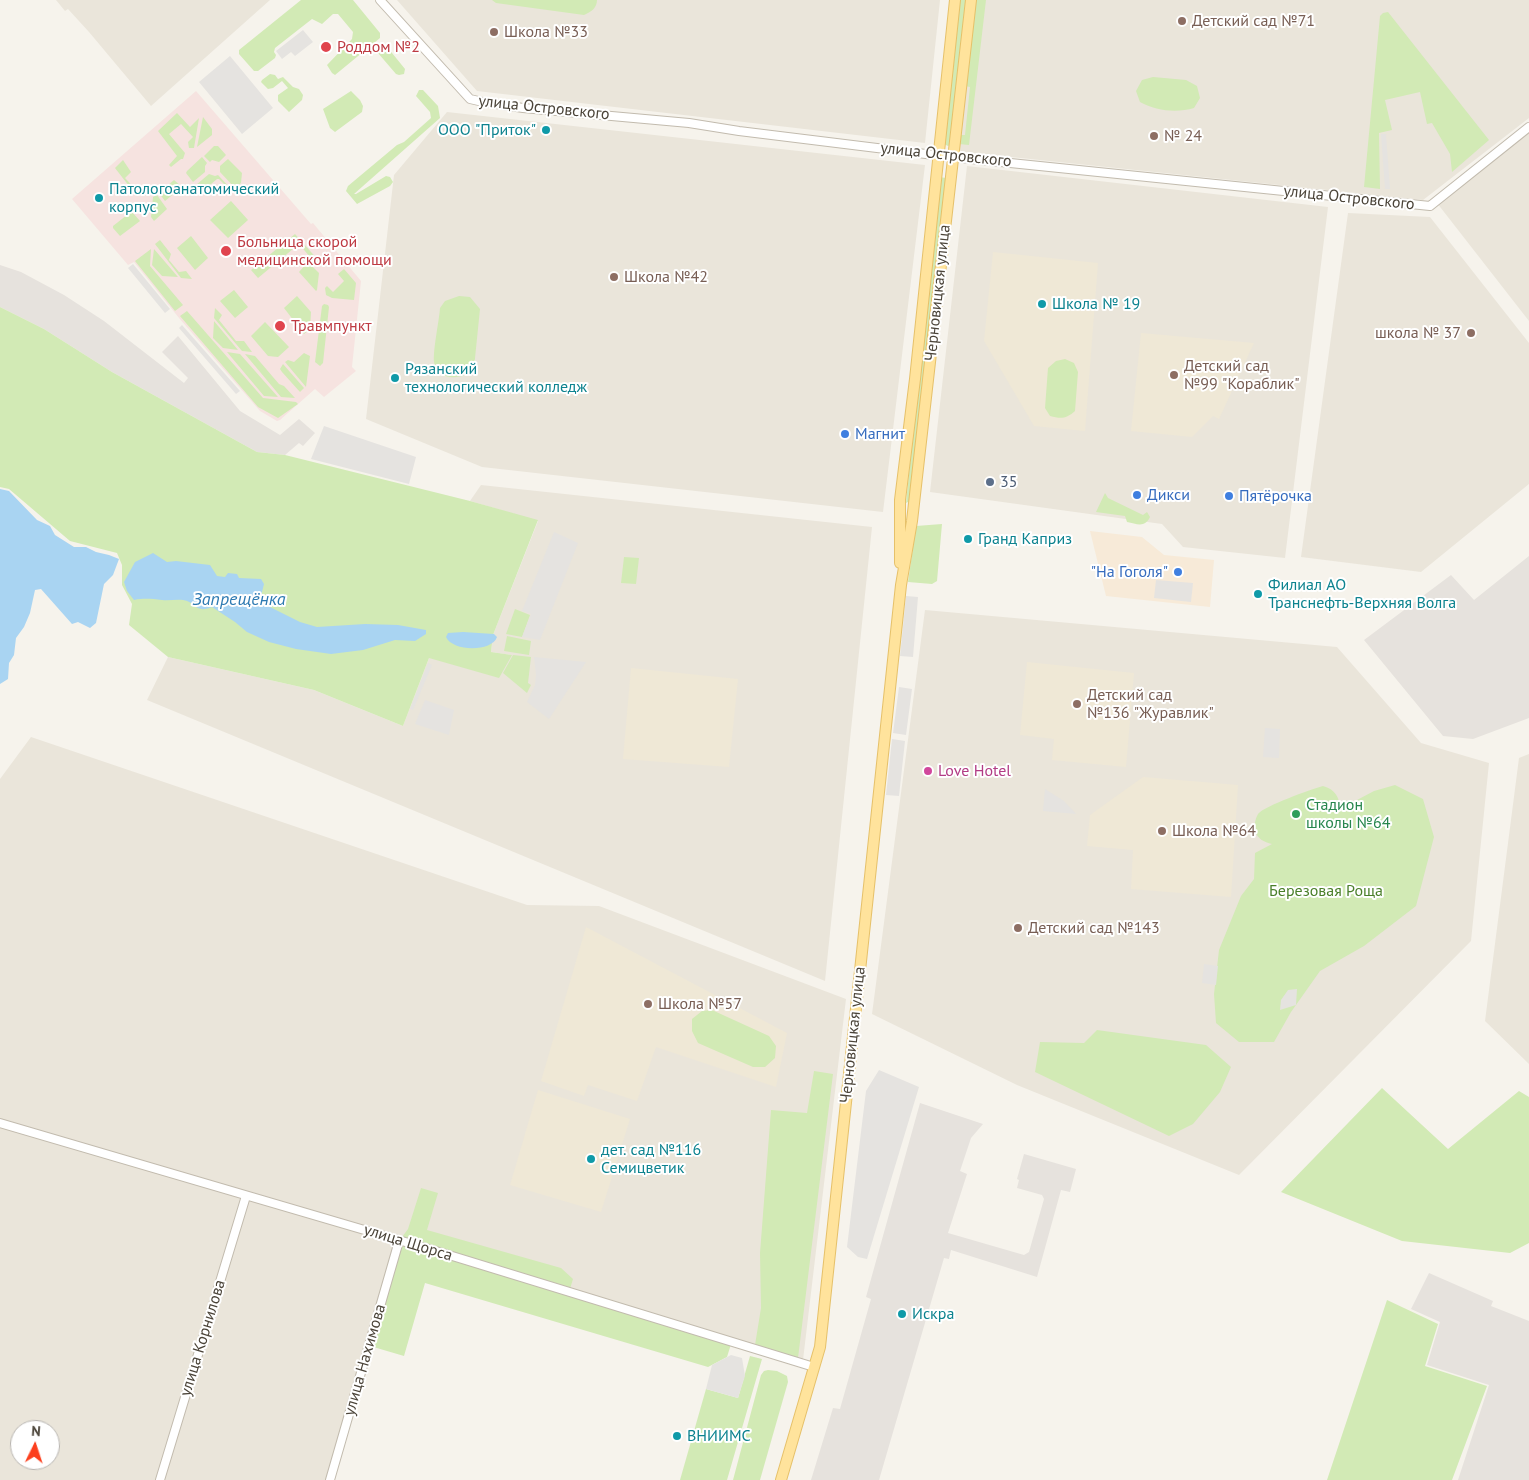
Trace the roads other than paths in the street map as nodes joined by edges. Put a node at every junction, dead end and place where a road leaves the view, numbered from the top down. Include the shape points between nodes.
1 (380, 0) edge
2 (955, 0) edge
3 (971, 0) edge
4 (1529, 127) edge
5 (937, 155) junction
6 (952, 157) junction
7 (901, 585) junction
8 (0, 1124) edge
9 (246, 1196) junction
10 (399, 1240) junction
11 (814, 1367) junction
12 (160, 1480) edge
13 (330, 1480) edge
14 (781, 1480) edge

1 - 5 street, улица Островского via 470,99 523,108 689,123
2 - 5 main road, Черновицкая улица
3 - 6 main road, Черновицкая улица
4 - 6 street, улица Островского via 1430,206
5 - 6 street, улица Островского
5 - 7 main road, Черновицкая улица via 900,500
6 - 7 main road, Черновицкая улица via 912,521
7 - 11 main road, Черновицкая улица via 820,1347
8 - 9 street, улица Щорса
9 - 10 street, улица Щорса
9 - 12 street, улица Корнилова
10 - 11 street, улица Щорса
10 - 13 street, улица Нахимова
11 - 14 main road, Черновицкая улица

